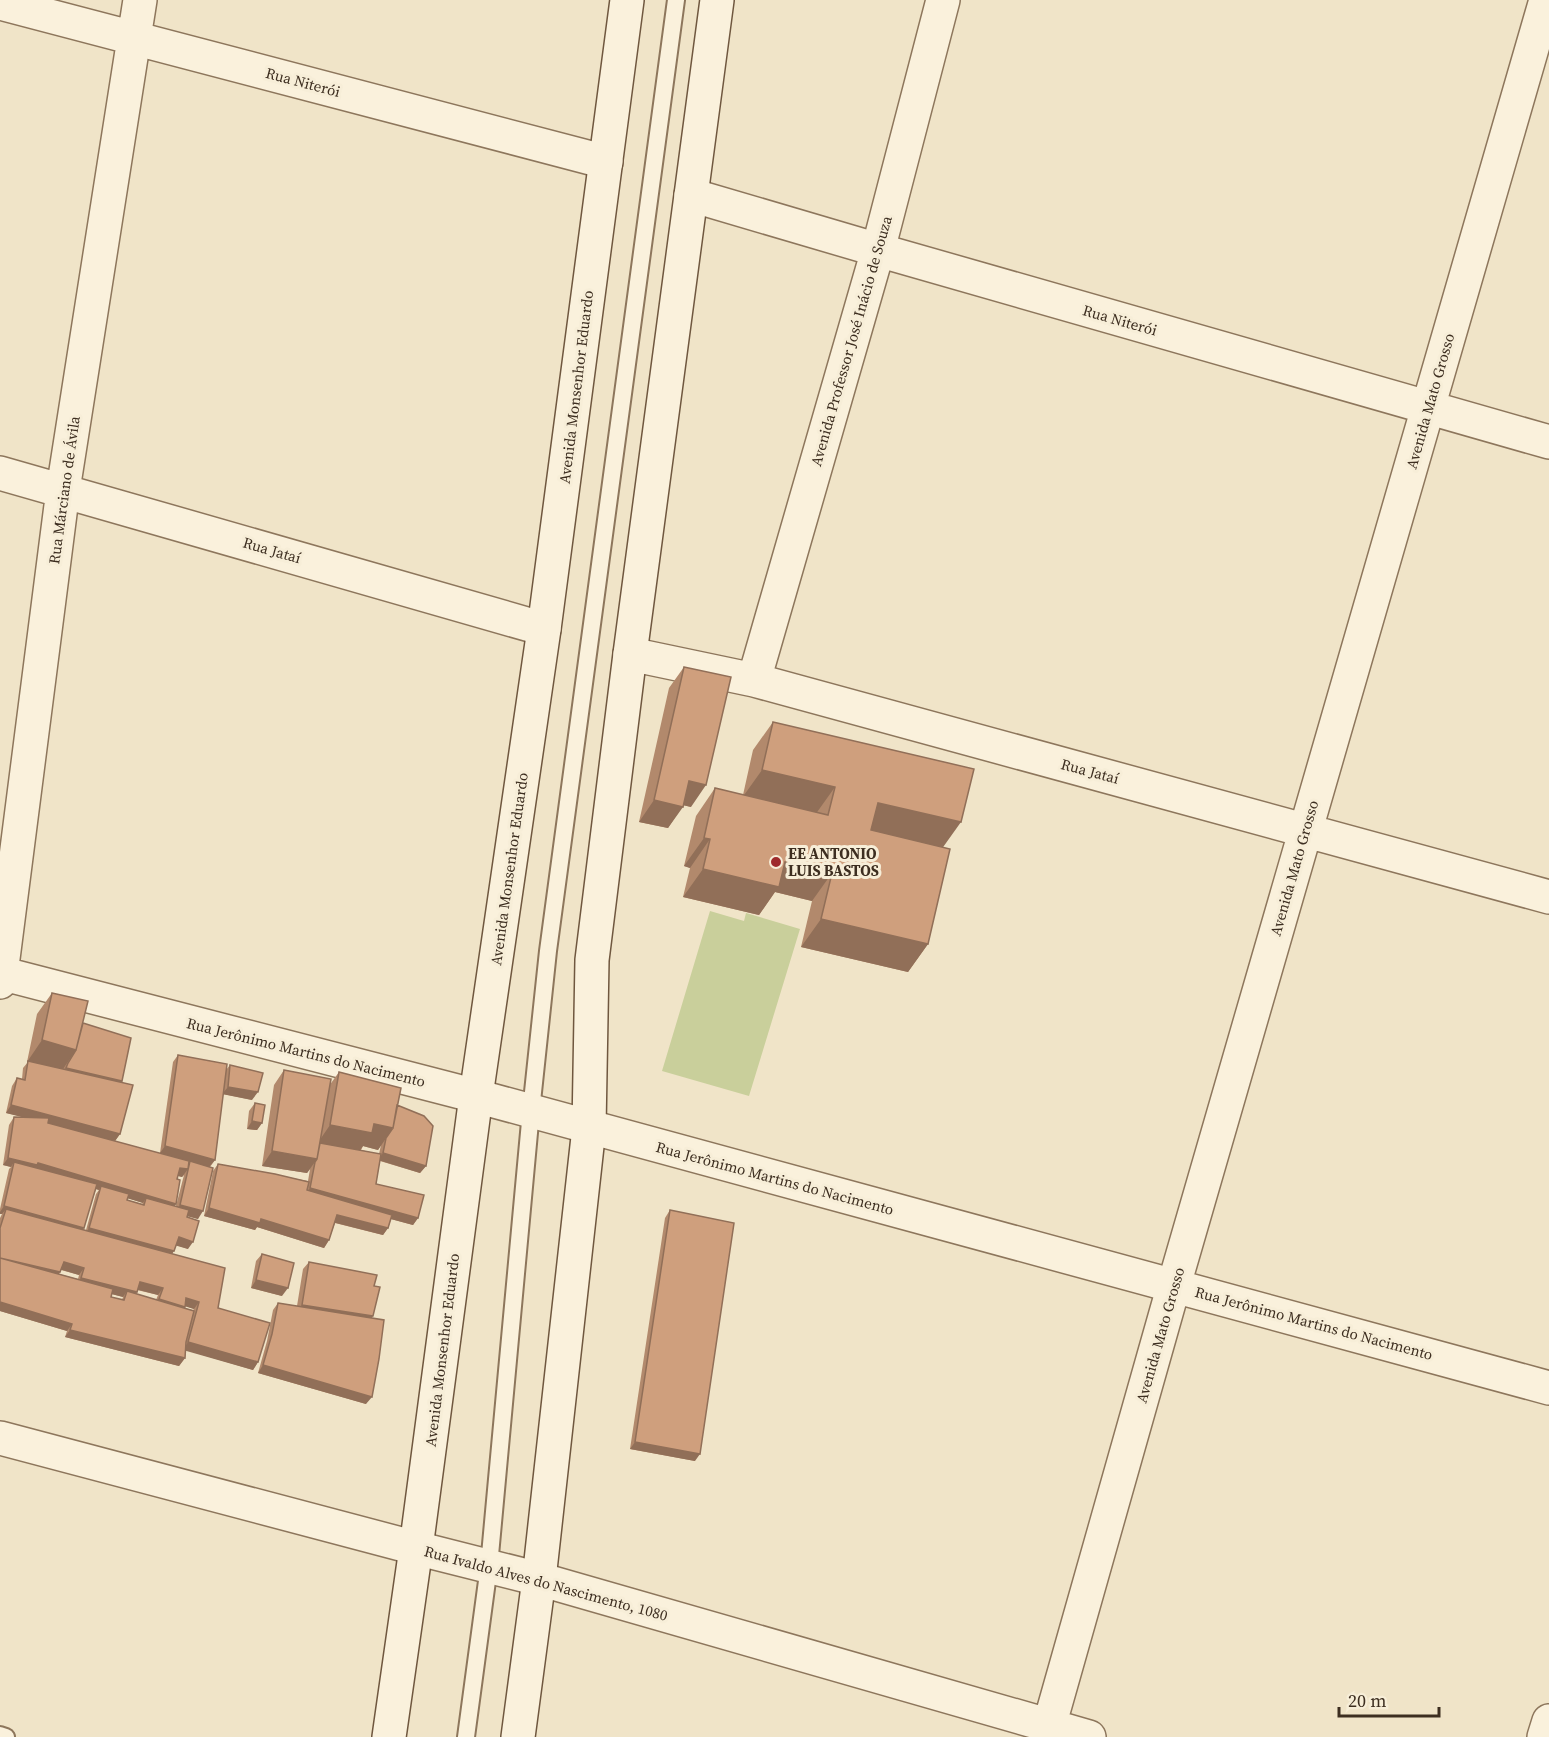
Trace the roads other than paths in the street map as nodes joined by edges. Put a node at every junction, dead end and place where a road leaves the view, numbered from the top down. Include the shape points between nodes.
1 (140, 0) edge
2 (627, 0) edge
3 (676, 0) edge
4 (717, 0) edge
5 (943, 0) edge
6 (1546, 0) edge
7 (0, 3) edge
8 (135, 38) junction
9 (606, 162) junction
10 (691, 195) junction
11 (878, 250) junction
12 (1428, 408) junction
13 (1549, 442) edge
14 (0, 473) edge
15 (63, 490) junction
16 (544, 629) junction
17 (630, 654) junction
18 (754, 680) junction
19 (1306, 830) junction
20 (1549, 897) edge
21 (0, 976) edge
22 (476, 1096) junction
23 (531, 1111) junction
24 (589, 1128) junction
25 (1174, 1285) junction
26 (1549, 1388) edge
27 (0, 1438) edge
28 (416, 1548) junction
29 (489, 1566) junction
30 (539, 1579) junction
31 (1549, 1721) edge
32 (1047, 1731) edge
33 (0, 1735) edge
34 (6, 1737) edge
35 (389, 1737) edge
36 (466, 1737) edge
37 (518, 1737) edge
38 (1089, 1737) edge
39 (1544, 1737) edge

1 - 8 street, Rua Márciano de Ávila
2 - 9 street, Avenida Monsenhor Eduardo
3 - 23 lane via 548,951
4 - 10 street
5 - 11 street, Avenida Professor José Inácio de Souza
6 - 12 street, Avenida Mato Grosso
7 - 8 street, Rua Niterói
8 - 9 street, Rua Niterói
8 - 15 street, Rua Márciano de Ávila
9 - 16 street, Avenida Monsenhor Eduardo
10 - 11 street, Rua Niterói
10 - 17 street
11 - 12 street, Rua Niterói
11 - 18 street, Avenida Professor José Inácio de Souza
12 - 13 street, Rua Niterói
12 - 19 street, Avenida Mato Grosso
14 - 15 street, Rua Jataí
15 - 16 street, Rua Jataí
15 - 21 street, Rua Márciano de Ávila
16 - 22 street, Avenida Monsenhor Eduardo
17 - 18 street, Rua Jataí
17 - 24 street via 592,960
18 - 19 street, Rua Jataí
19 - 20 street, Rua Jataí
19 - 25 street, Avenida Mato Grosso
21 - 22 street, Rua Jerônimo Martins do Nacimento
22 - 23 street, Rua Jerônimo Martins do Nacimento
22 - 28 street, Avenida Monsenhor Eduardo
23 - 24 street, Rua Jerônimo Martins do Nacimento
23 - 29 lane
24 - 25 street, Rua Jerônimo Martins do Nacimento
24 - 30 street
25 - 26 street, Rua Jerônimo Martins do Nacimento
25 - 32 street, Avenida Mato Grosso
27 - 28 street, Rua Ivaldo Alves do Nascimento, 1080
28 - 29 street, Rua Ivaldo Alves do Nascimento, 1080
28 - 35 street, Avenida Monsenhor Eduardo
29 - 30 street, Rua Ivaldo Alves do Nascimento, 1080
29 - 36 lane
30 - 32 street, Rua Ivaldo Alves do Nascimento, 1080
30 - 37 street
31 - 39 street
32 - 38 street, Rua Ivaldo Alves do Nascimento, 1080
33 - 34 lane

